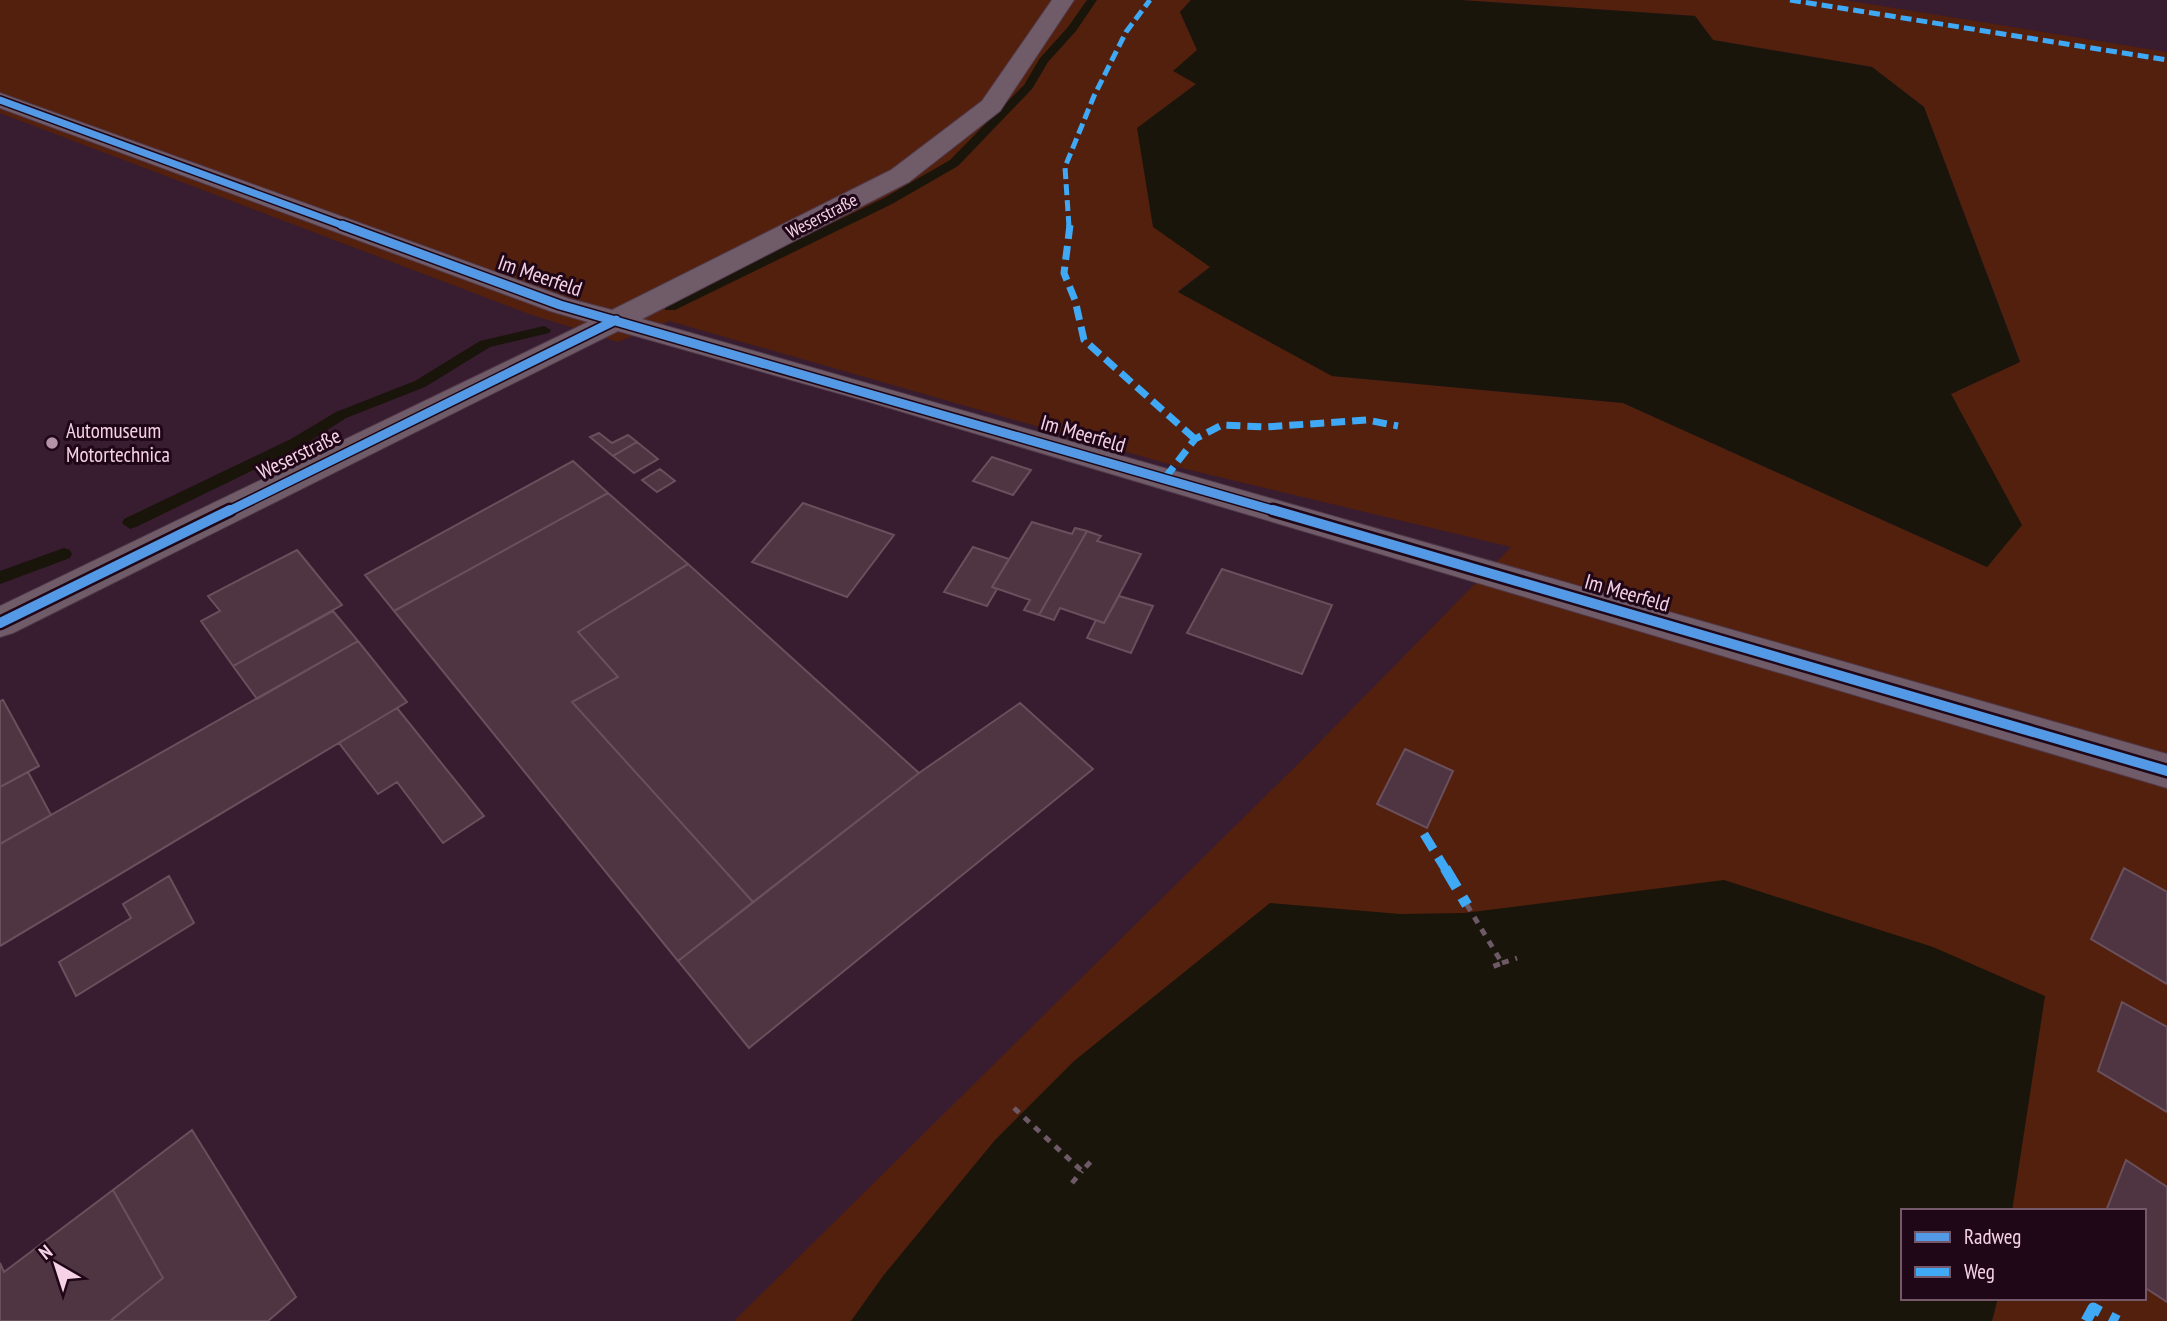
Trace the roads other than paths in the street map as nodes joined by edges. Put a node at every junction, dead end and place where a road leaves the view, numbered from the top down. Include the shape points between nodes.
1 (1063, 0) edge
2 (0, 100) edge
3 (616, 320) junction
4 (0, 623) edge
5 (2167, 771) edge

1 - 3 street, Weserstraße via 991,106 900,176
2 - 3 street, Im Meerfeld via 560,304
3 - 4 street, Weserstraße
3 - 5 street, Im Meerfeld

